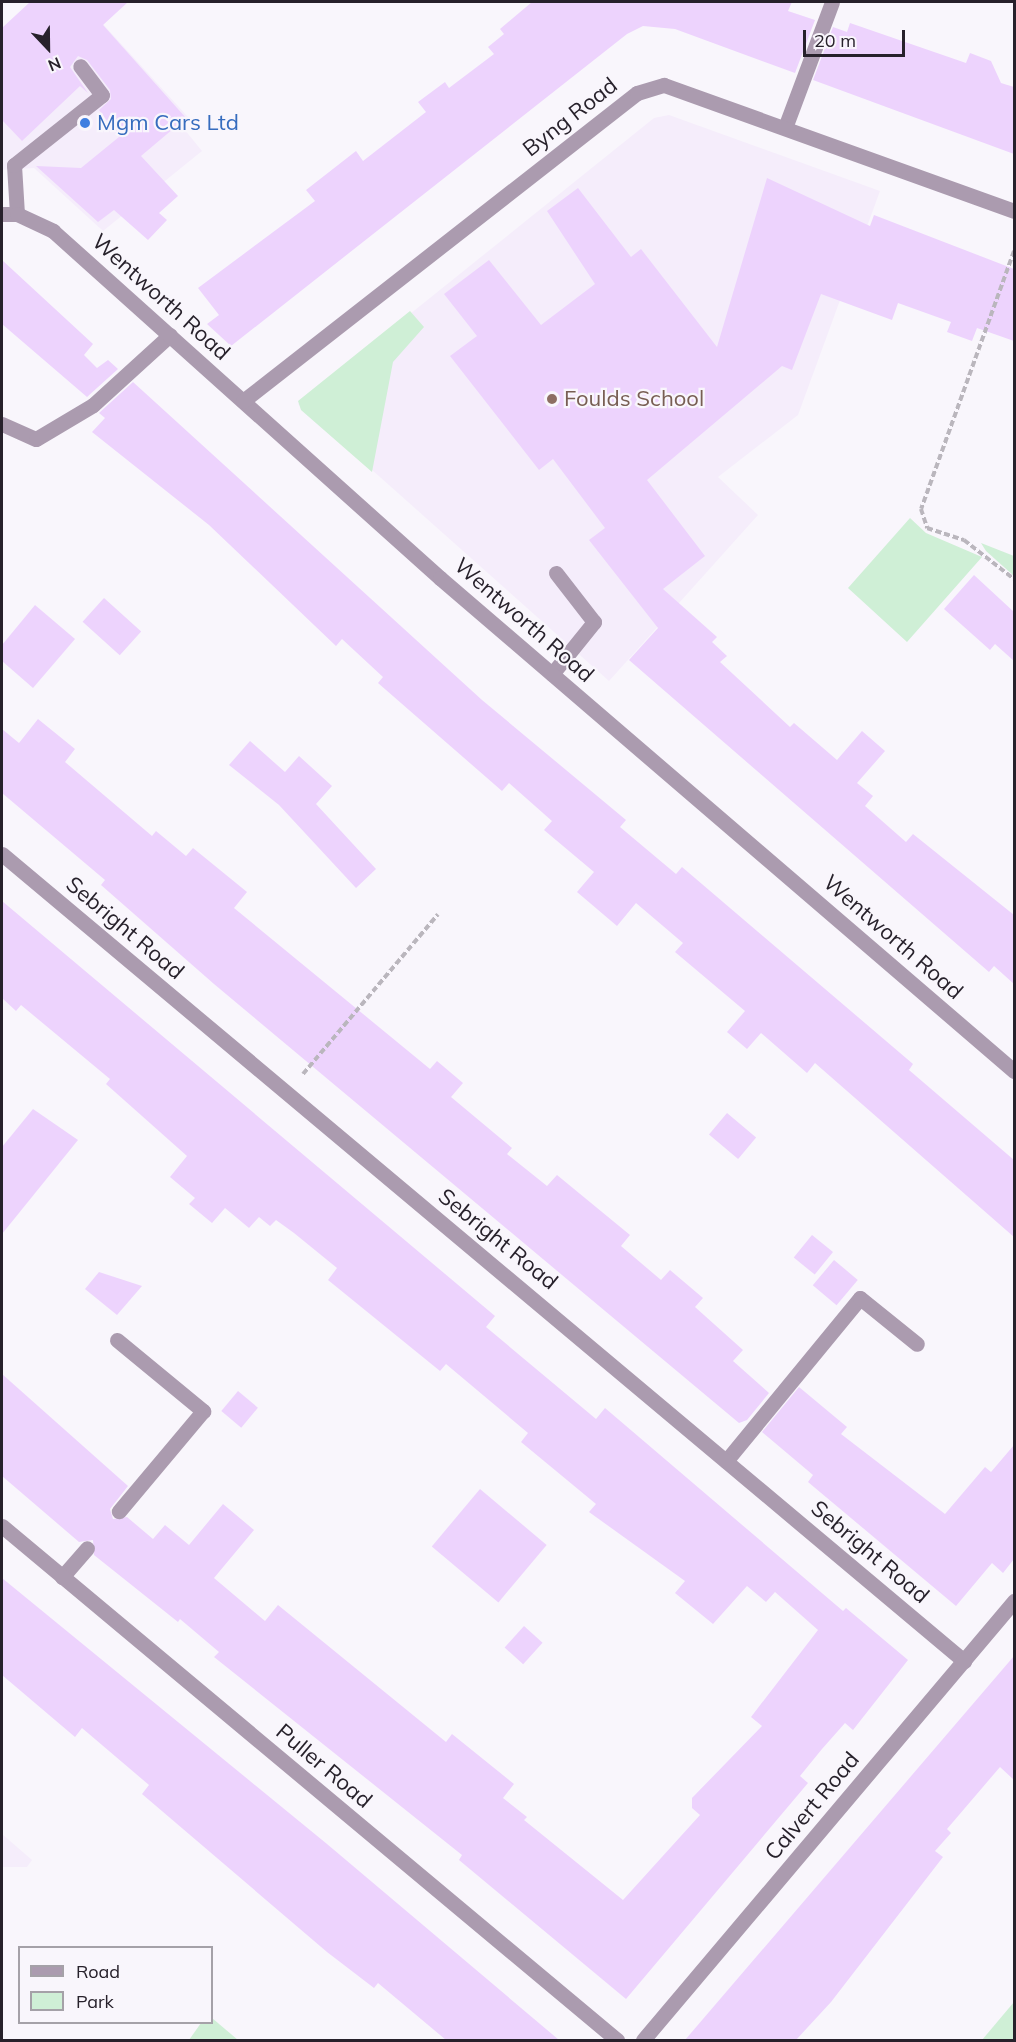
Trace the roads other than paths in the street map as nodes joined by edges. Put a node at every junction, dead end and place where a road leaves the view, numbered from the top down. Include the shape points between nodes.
1 (832, 2) edge
2 (80, 66) dead end
3 (786, 125) junction
4 (1014, 211) edge
5 (9, 214) edge
6 (170, 335) junction
7 (243, 401) junction
8 (2, 424) edge
9 (556, 573) dead end
10 (552, 674) junction
11 (2, 854) edge
12 (1014, 1071) edge
13 (117, 1340) dead end
14 (917, 1344) dead end
15 (726, 1461) junction
16 (119, 1511) dead end
17 (2, 1526) edge
18 (87, 1548) dead end
19 (62, 1577) junction
20 (1014, 1600) edge
21 (964, 1661) junction
22 (617, 2040) edge
23 (643, 2040) edge

1 - 3 street
2 - 5 street via 102,95 14,165
3 - 4 street, Byng Road
3 - 7 street, Byng Road via 681,88 664,85 637,93
5 - 6 street, Wentworth Road via 53,231
6 - 7 street, Wentworth Road
6 - 8 street via 93,405 36,439
7 - 10 street, Wentworth Road
9 - 10 street via 594,622
10 - 12 street, Wentworth Road
11 - 15 street, Sebright Road
13 - 16 street via 203,1411
14 - 15 street via 860,1298
15 - 21 street, Sebright Road
17 - 19 street, Puller Road
18 - 19 street
19 - 22 street, Puller Road
20 - 21 street, Calvert Road
21 - 23 street, Calvert Road

